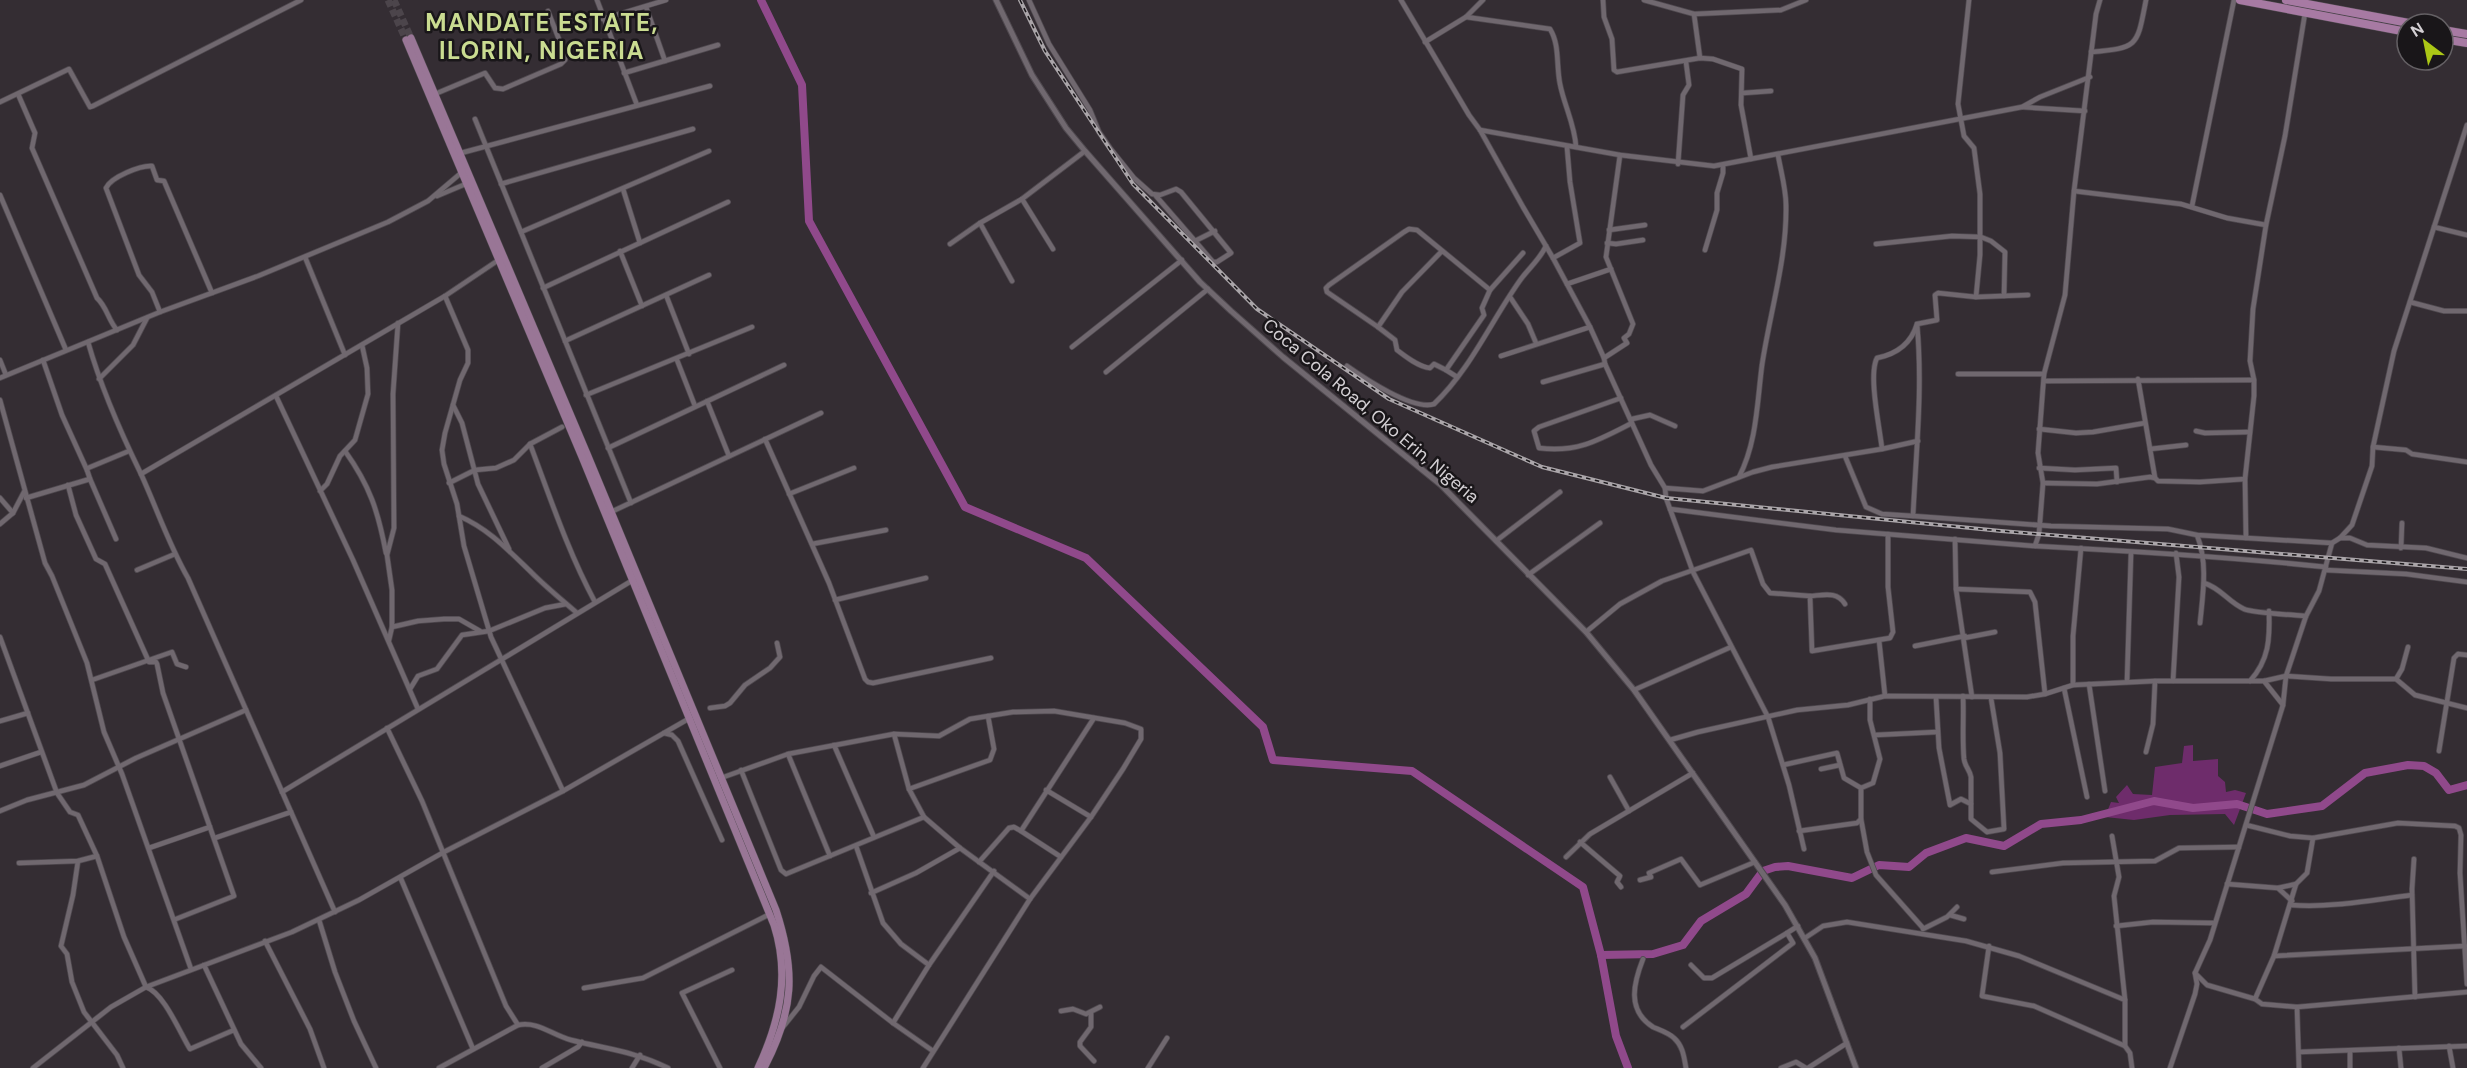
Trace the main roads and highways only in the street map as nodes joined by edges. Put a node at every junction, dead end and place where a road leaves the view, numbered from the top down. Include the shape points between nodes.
1 (2240, 0) edge
2 (2288, 0) edge
3 (2395, 20) edge
4 (2395, 30) edge
5 (469, 182) junction
6 (500, 259) junction
7 (693, 717) junction
8 (758, 1068) edge
9 (764, 1068) edge

1 - 4 highway
2 - 3 highway
5 - 5 main road via 462,172 409,39 461,153
5 - 6 main road
6 - 7 main road
6 - 7 main road via 531,320
7 - 8 main road via 781,951 783,988 776,1024
7 - 9 main road via 776,910 786,943 790,969 788,999 781,1032

